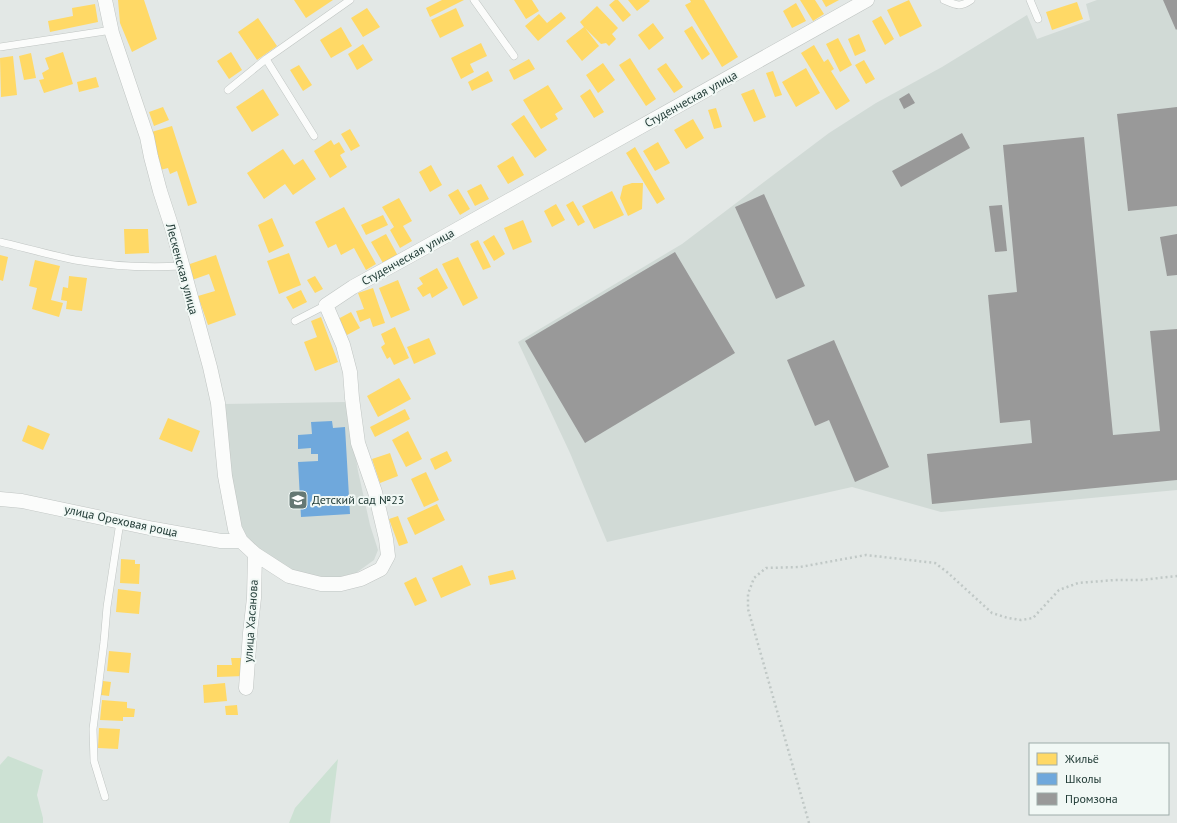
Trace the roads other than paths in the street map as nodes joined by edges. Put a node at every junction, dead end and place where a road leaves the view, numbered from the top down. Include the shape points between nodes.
1 (105, 0) edge
2 (350, 0) edge
3 (474, 0) edge
4 (867, 0) edge
5 (944, 0) edge
6 (971, 0) edge
7 (1030, 0) edge
8 (1038, 19) dead end
9 (112, 30) junction
10 (0, 47) edge
11 (514, 56) dead end
12 (266, 59) junction
13 (228, 90) dead end
14 (314, 136) dead end
15 (0, 242) edge
16 (182, 266) junction
17 (326, 304) junction
18 (295, 321) dead end
19 (0, 500) edge
20 (120, 522) junction
21 (241, 541) junction
22 (255, 554) junction
23 (246, 688) dead end
24 (105, 797) dead end

1 - 9 street, Лескенская улица
2 - 12 lane
3 - 11 lane
4 - 17 street, Студенческая улица via 352,287
5 - 6 lane via 958,6
7 - 8 lane
9 - 10 lane
9 - 16 street, Лескенская улица via 147,137 150,157
12 - 13 lane
12 - 14 lane
15 - 16 lane via 75,260 111,265
16 - 21 street, Лескенская улица via 218,403 225,476 235,529
17 - 18 lane
17 - 22 street via 343,345 350,372 358,443 375,492 388,556 382,569 361,579 341,584 321,584 289,576
19 - 20 street, улица Ореховая роща via 22,501
20 - 21 street, улица Ореховая роща via 221,541
20 - 24 lane via 92,729 94,761
21 - 22 street
22 - 23 street, улица Хасанова

